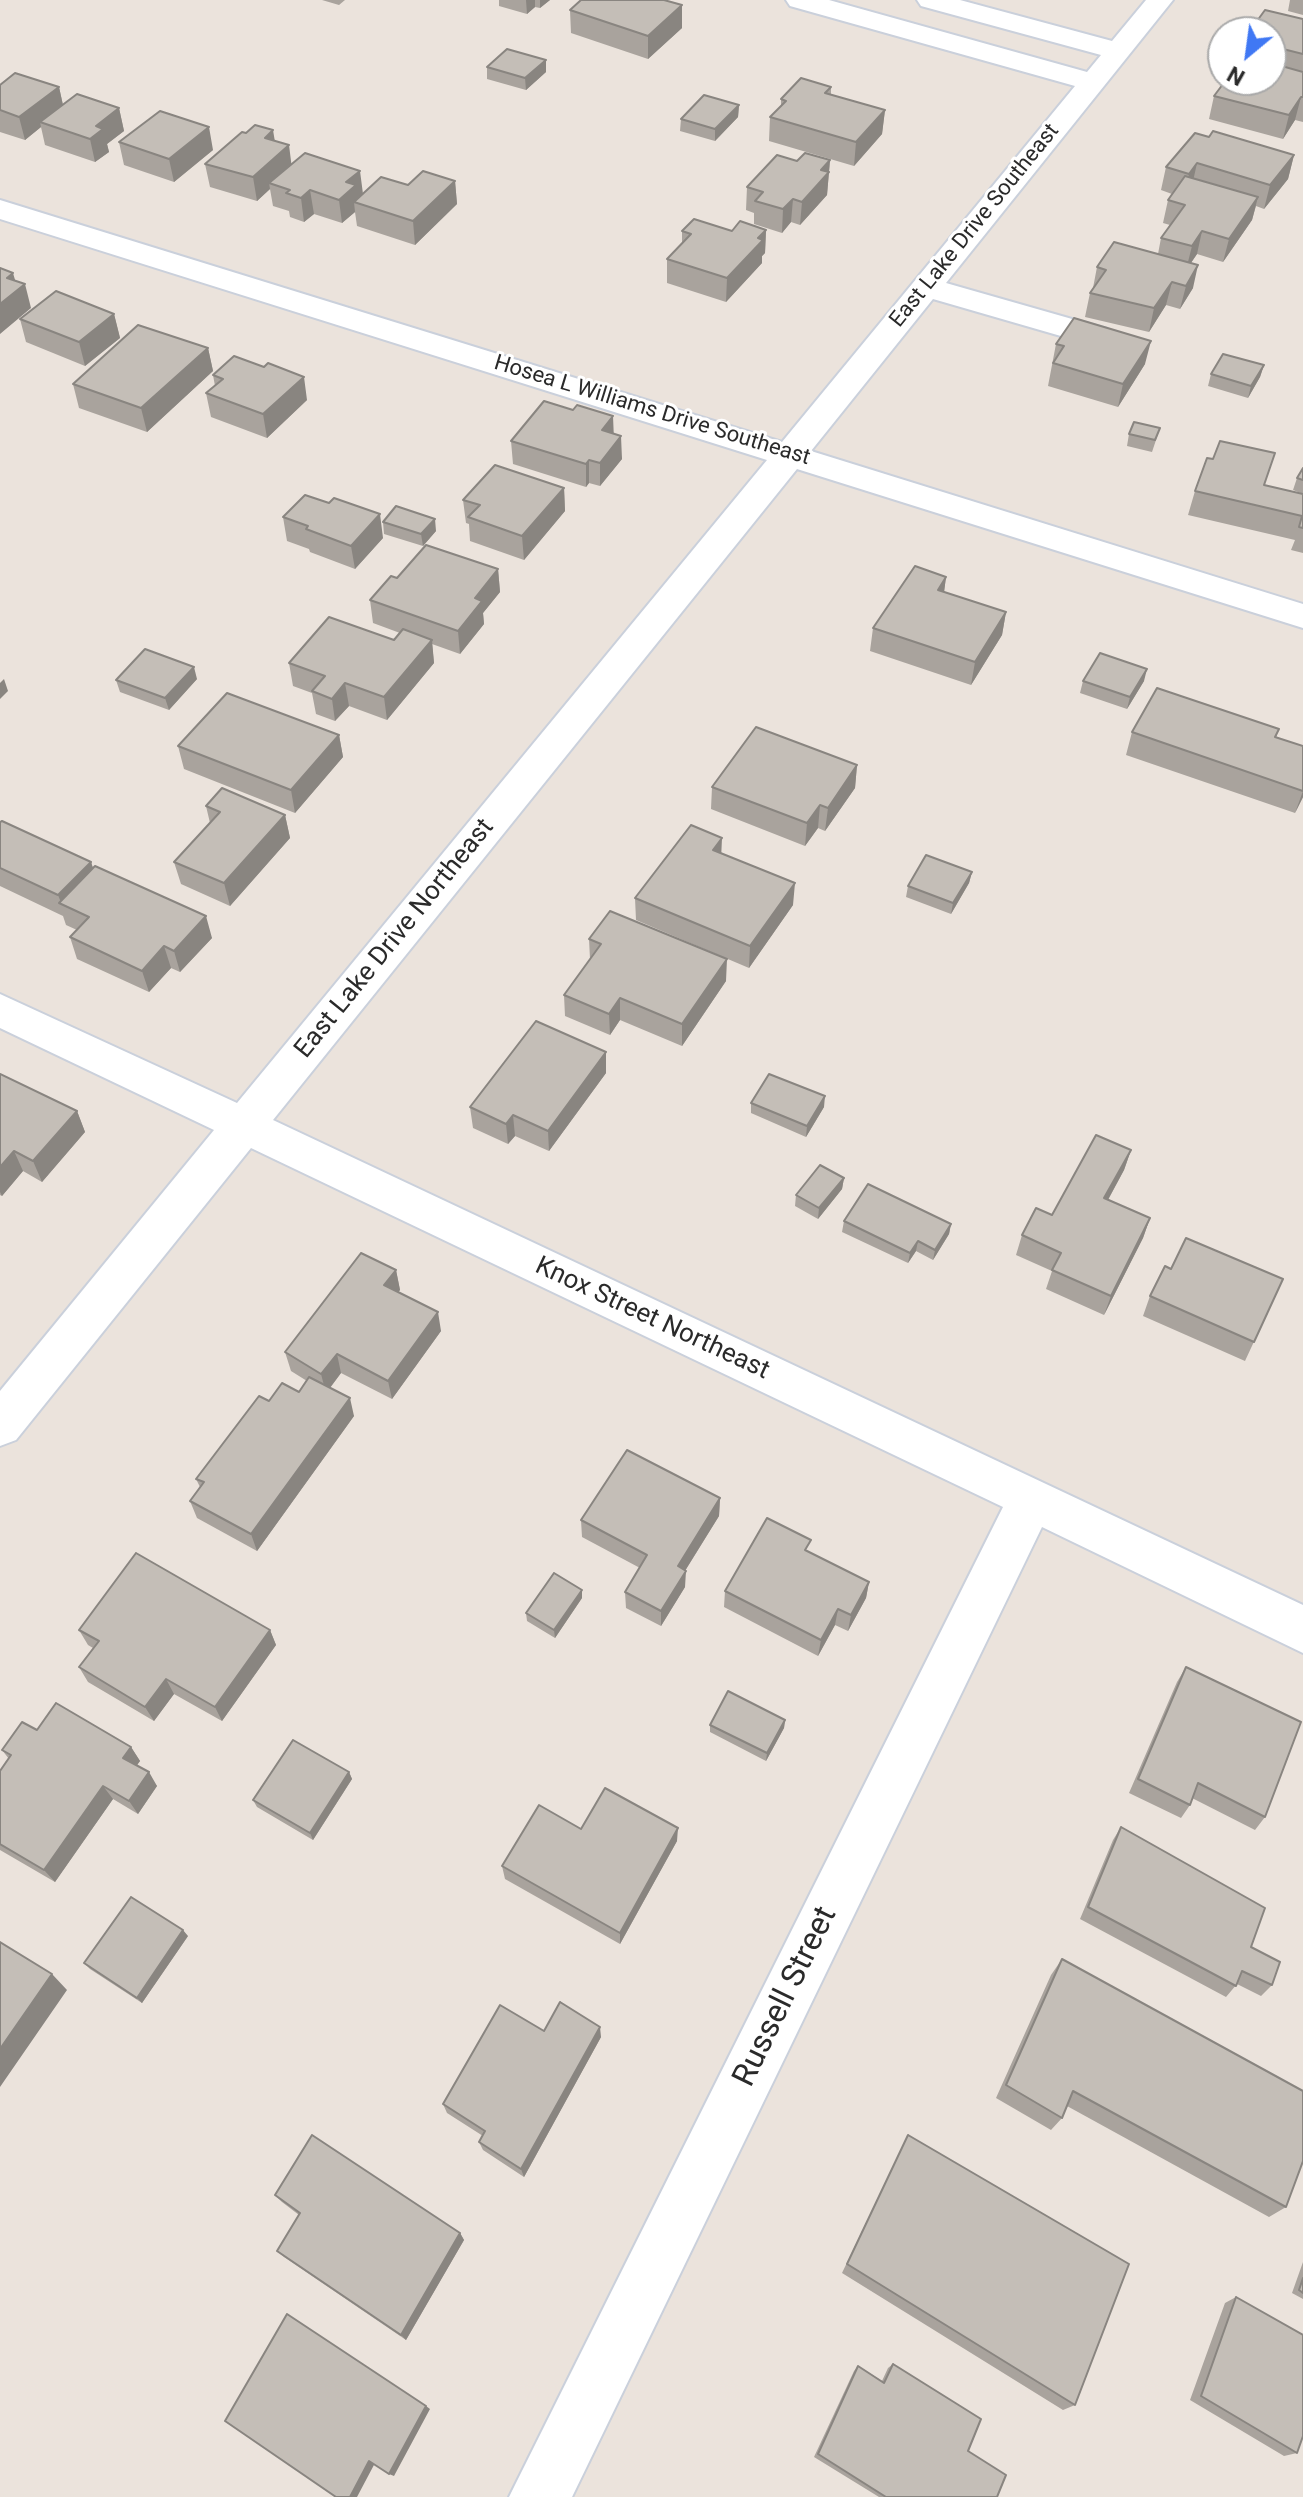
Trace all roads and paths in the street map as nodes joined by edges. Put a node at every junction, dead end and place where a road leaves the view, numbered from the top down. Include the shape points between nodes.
1 (799, 0) edge
2 (930, 0) edge
3 (1160, 0) edge
4 (1119, 51) junction
5 (1093, 82) junction
6 (0, 209) edge
7 (925, 287) junction
8 (1096, 336) edge
9 (789, 453) junction
10 (1303, 616) edge
11 (0, 1010) edge
12 (243, 1126) junction
13 (0, 1425) edge
14 (1032, 1498) junction
15 (1303, 1630) edge
16 (540, 2497) edge

1 - 5 street
2 - 4 street
3 - 4 street, East Lake Drive Southeast
4 - 5 street, East Lake Drive Southeast
5 - 7 street, East Lake Drive Southeast
6 - 9 street, Hosea L Williams Drive Southeast
7 - 8 street
7 - 9 street, East Lake Drive Southeast
9 - 10 street, Hosea L Williams Drive Southeast
9 - 12 street, East Lake Drive Northeast
11 - 12 street, Knox Street Northeast
12 - 13 street, East Lake Drive Northeast
12 - 14 street, Knox Street Northeast
14 - 15 street, Knox Street Northeast
14 - 16 street, Russell Street

